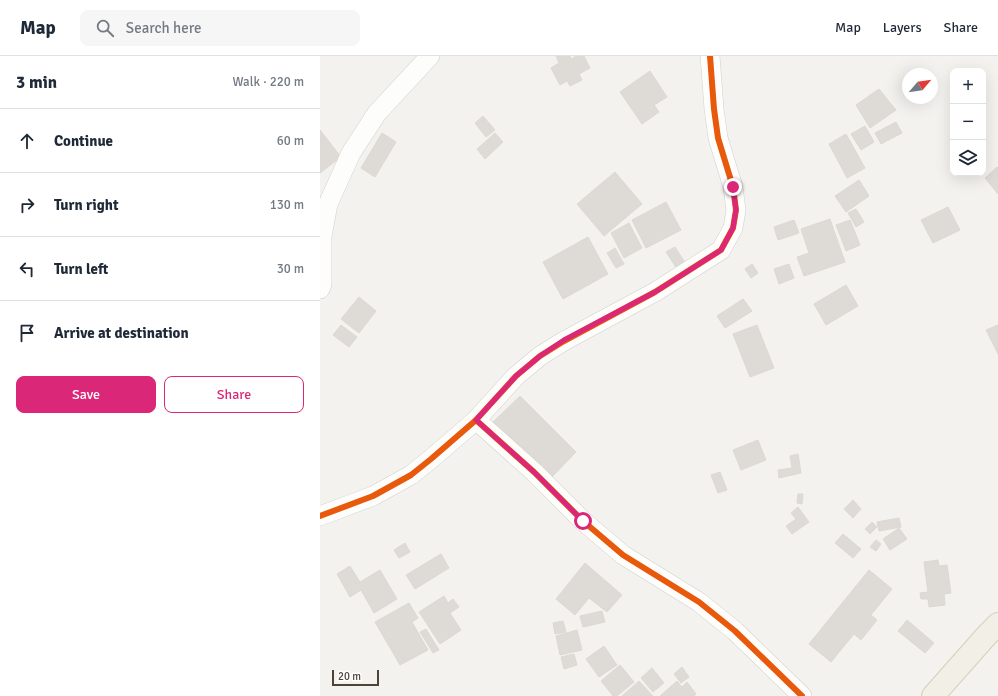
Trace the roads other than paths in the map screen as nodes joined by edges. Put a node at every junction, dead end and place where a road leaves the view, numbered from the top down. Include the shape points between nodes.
1 (430, 56) edge
2 (710, 56) edge
3 (320, 289) edge
4 (476, 420) junction
5 (320, 516) edge
6 (994, 634) edge
7 (802, 696) edge
8 (933, 696) edge

1 - 3 street via 377,113 351,153 328,204 322,236
2 - 4 street via 718,138 733,187 736,210 733,228 721,250 655,292 564,340 540,356 516,376
4 - 5 street via 431,460 411,474 373,496
4 - 7 street via 583,521 623,555 699,602 735,631
6 - 8 main road

